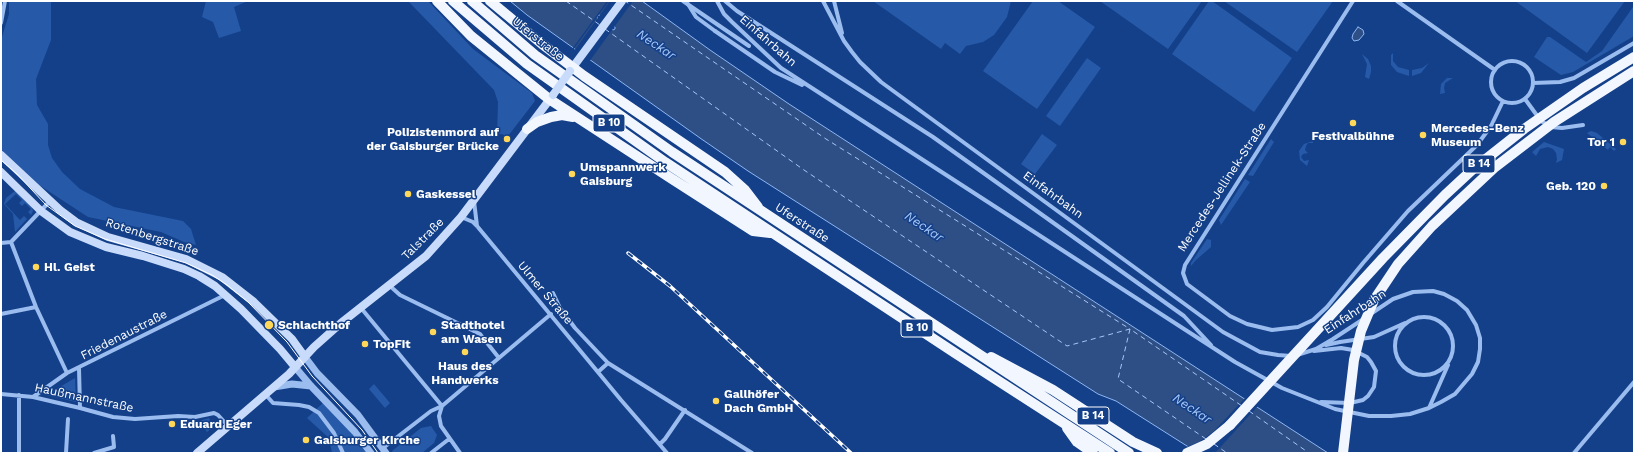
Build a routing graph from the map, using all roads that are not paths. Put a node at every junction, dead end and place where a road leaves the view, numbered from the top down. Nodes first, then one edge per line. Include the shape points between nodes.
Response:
1 (5, 1) edge
2 (437, 1) edge
3 (454, 1) edge
4 (472, 1) edge
5 (490, 1) edge
6 (622, 1) edge
7 (683, 1) edge
8 (686, 1) edge
9 (717, 1) edge
10 (725, 1) edge
11 (823, 1) edge
12 (834, 1) edge
13 (1353, 1) edge
14 (1397, 1) edge
15 (1, 23) edge
16 (844, 41) junction
17 (1634, 43) edge
18 (749, 46) dead end
19 (1634, 57) edge
20 (573, 68) junction
21 (1495, 70) junction
22 (1634, 70) edge
23 (1533, 83) junction
24 (812, 89) junction
25 (551, 97) junction
26 (1525, 99) junction
27 (1503, 101) junction
28 (577, 118) junction
29 (1583, 125) dead end
30 (527, 129) junction
31 (1, 156) edge
32 (1, 172) edge
33 (474, 200) junction
34 (50, 201) junction
35 (41, 211) junction
36 (762, 212) junction
37 (461, 217) junction
38 (477, 226) junction
39 (774, 234) junction
40 (11, 242) junction
41 (1, 243) edge
42 (390, 286) junction
43 (553, 293) dead end
44 (226, 294) junction
45 (36, 307) junction
46 (360, 308) junction
47 (1, 314) edge
48 (551, 314) junction
49 (1410, 320) junction
50 (962, 343) junction
51 (1316, 348) junction
52 (1216, 350) junction
53 (1306, 352) junction
54 (1452, 356) junction
55 (305, 357) junction
56 (499, 358) junction
57 (608, 363) junction
58 (296, 367) junction
59 (79, 368) junction
60 (598, 372) junction
61 (67, 373) junction
62 (1634, 382) edge
63 (311, 386) junction
64 (274, 387) junction
65 (1, 394) edge
66 (19, 395) junction
67 (266, 395) junction
68 (33, 397) junction
69 (1316, 402) junction
70 (442, 406) junction
71 (80, 408) junction
72 (1429, 408) junction
73 (685, 410) junction
74 (68, 419) dead end
75 (1061, 421) junction
76 (1230, 425) junction
77 (228, 426) junction
78 (113, 436) dead end
79 (448, 439) junction
80 (660, 444) junction
81 (385, 450) edge
82 (19, 453) edge
83 (66, 453) edge
84 (94, 453) edge
85 (197, 453) edge
86 (343, 453) edge
87 (371, 453) edge
88 (431, 453) edge
89 (460, 453) edge
90 (667, 453) edge
91 (752, 453) edge
92 (1093, 453) edge
93 (1110, 453) edge
94 (1129, 453) edge
95 (1157, 453) edge
96 (1187, 453) edge
97 (1208, 453) edge
98 (1343, 453) edge
99 (1574, 453) edge

1 - 15 street
2 - 25 highway, B 10 via 471,36
3 - 39 highway, Uferstraße / B 10 via 527,64 665,162
4 - 36 highway, Uferstraße / B 10 via 535,55 585,92
5 - 20 highway, B 10
6 - 20 main road, Talstraße
7 - 18 street
8 - 24 street, bridge via 696,17 715,31 775,72
9 - 24 street, Einfahrbahn via 724,14 781,68
10 - 52 street, Einfahrbahn via 933,137 1184,316
11 - 16 street, Einfahrbahn
12 - 16 street
13 - 27 street, Mercedes-Jellinek-Straße via 1185,265 1183,273 1187,284 1230,316 1256,327 1272,330 1298,328 1313,320 1327,307 1408,211 1478,145
14 - 21 street
16 - 53 street, Einfahrbahn via 860,62 881,82 1223,332 1251,348 1269,354 1290,356
17 - 23 street via 1574,78 1560,82
19 - 76 highway, B 14, bridge via 1524,129 1472,170 1383,258
20 - 25 main road, Talstraße, bridge
20 - 36 highway, B 10 via 725,172 745,190
21 - 23 street via 1506,62 1524,64 1532,76
21 - 27 street via 1492,87
22 - 98 highway, B 14, bridge via 1554,122 1494,168 1437,221 1398,264 1374,300 1361,331 1354,360
23 - 26 street via 1531,92
24 - 52 street, Einfahrbahn
25 - 28 highway, B 10
25 - 30 main road, Talstraße
26 - 27 street via 1516,103
26 - 29 street via 1541,121 1551,127
28 - 30 highway, B 10 via 566,115 551,117
28 - 39 highway, B 10 via 754,230
30 - 33 main road, Talstraße
31 - 34 main road, Rotenbergstraße
32 - 35 main road, Rotenbergstraße
33 - 37 main road, Talstraße
33 - 38 street
34 - 35 street
34 - 55 main road, Rotenbergstraße via 91,230 186,259 222,277 260,307 292,338
35 - 40 street
35 - 44 main road, Rotenbergstraße via 70,232 90,241 184,269
36 - 50 highway, Uferstraße / B 10
37 - 38 street, Ulmer Straße
37 - 42 main road, Talstraße via 426,256
38 - 48 street, Ulmer Straße
39 - 75 highway, Uferstraße / B 10
40 - 41 street
40 - 45 street
42 - 46 main road, Talstraße
42 - 56 street via 400,295 480,334
43 - 57 street, Ulmer Straße via 560,308 575,328
44 - 58 main road, Rotenbergstraße
44 - 59 street, Friedenaustraße
45 - 47 street
45 - 61 street
46 - 55 main road, Talstraße via 341,322
46 - 70 street
48 - 56 street
48 - 60 street, Ulmer Straße
49 - 51 street, Einfahrbahn via 1374,337
49 - 54 street via 1425,317 1440,321 1453,340
49 - 54 street via 1399,331 1395,344 1398,358 1407,370 1429,375 1443,368
50 - 94 highway, Uferstraße / B 10
50 - 95 highway, B 14 via 1042,384 1132,442
51 - 53 street, Einfahrbahn
51 - 72 street, Einfahrbahn via 1403,294 1433,291 1444,294 1467,310 1476,325 1480,349 1478,362 1472,374 1455,394
52 - 69 street, Einfahrbahn via 1282,388
53 - 69 street, Einfahrbahn via 1333,348 1353,350 1367,357 1376,371 1374,387 1363,400 1350,403
54 - 72 street
55 - 58 main road, Talstraße
55 - 81 street via 358,415
56 - 70 street
57 - 60 street
57 - 73 street, Ulmer Straße
58 - 63 street
58 - 64 main road, Talstraße
59 - 61 street, Friedenaustraße
59 - 71 street
60 - 80 street, Ulmer Straße
61 - 68 street, Friedenaustraße
62 - 99 street
63 - 64 street via 292,384
63 - 87 street via 356,432
64 - 67 main road, Talstraße
65 - 66 street, Haußmannstraße
66 - 68 street, Haußmannstraße
66 - 82 street
67 - 77 main road, Talstraße
67 - 86 street via 273,403 299,405 319,414 334,433
68 - 71 street, Haußmannstraße
69 - 72 street, Einfahrbahn via 1369,416 1410,414
70 - 79 street via 439,416
70 - 81 street via 431,411
71 - 77 street, Haußmannstraße via 114,417 135,419 195,417 214,413
73 - 80 street
73 - 91 street, Ulmer Straße
74 - 83 street
75 - 92 highway, B 14 via 1077,442
75 - 93 highway, Uferstraße / B 10
76 - 96 highway, B 14 via 1207,444
76 - 97 highway
77 - 85 main road, Talstraße
78 - 84 street via 114,447
79 - 88 street
79 - 89 street
80 - 90 street, Ulmer Straße

